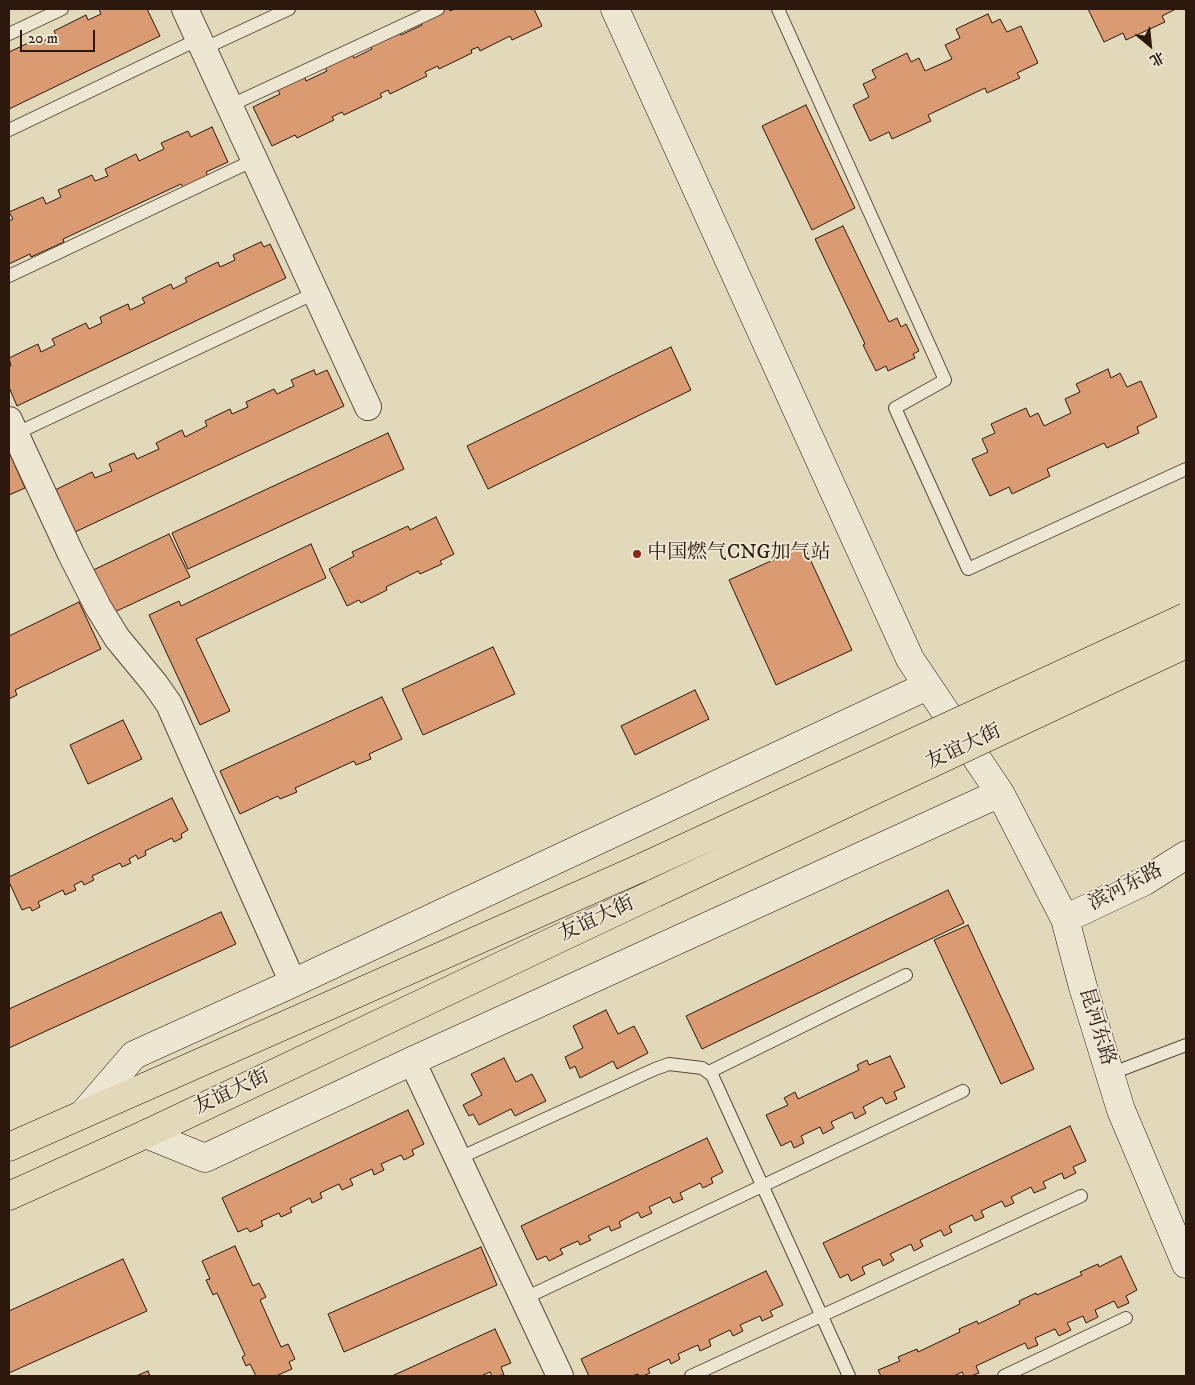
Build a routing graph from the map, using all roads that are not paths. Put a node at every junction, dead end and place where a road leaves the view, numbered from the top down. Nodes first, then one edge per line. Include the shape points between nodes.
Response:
1 (62, 9) edge
2 (185, 9) edge
3 (289, 9) edge
4 (438, 9) edge
5 (615, 9) edge
6 (778, 9) edge
7 (9, 34) edge
8 (201, 44) junction
9 (229, 106) junction
10 (9, 130) edge
11 (254, 160) junction
12 (9, 276) edge
13 (315, 293) junction
14 (368, 407) dead end
15 (12, 427) edge
16 (1186, 469) edge
17 (1186, 617) edge
18 (1186, 644) edge
19 (927, 686) junction
20 (1000, 793) junction
21 (1186, 855) edge
22 (1065, 918) junction
23 (906, 975) dead end
24 (293, 983) junction
25 (1186, 1045) edge
26 (412, 1061) junction
27 (709, 1072) junction
28 (1110, 1074) junction
29 (963, 1091) dead end
30 (84, 1113) junction
31 (146, 1134) junction
32 (12, 1144) edge
33 (457, 1159) junction
34 (762, 1186) junction
35 (9, 1196) edge
36 (1081, 1196) dead end
37 (1186, 1264) edge
38 (523, 1299) junction
39 (821, 1316) junction
40 (1126, 1318) dead end
41 (560, 1376) edge
42 (691, 1376) edge
43 (849, 1376) edge
44 (1004, 1376) edge

1 - 7 lane
2 - 8 street
3 - 8 lane
4 - 9 lane
5 - 19 street, 昆河东路 via 910,659
6 - 16 lane via 945,380 895,408 968,569
8 - 9 street
8 - 10 lane
9 - 11 street
11 - 12 lane
11 - 13 street
13 - 14 street
13 - 15 lane
15 - 24 street via 98,607 117,638 169,704
17 - 30 main road, 友谊大街, bridge via 643,868
18 - 31 main road, 友谊大街, bridge
19 - 20 street, 昆河东路
19 - 24 street
20 - 22 street, 昆河东路
20 - 26 street
21 - 22 street, 滨河东路 via 1145,881
22 - 28 street, 昆河东路
23 - 27 lane
24 - 30 street via 134,1055
25 - 28 lane
26 - 31 street via 205,1158
26 - 33 street
27 - 33 lane via 702,1068 669,1064
27 - 34 lane
28 - 37 street, 昆河东路 via 1124,1118
29 - 34 lane
30 - 32 main road, 友谊大街
31 - 35 main road, 友谊大街
33 - 38 street
34 - 38 lane
34 - 39 lane
36 - 39 lane
38 - 41 street
39 - 42 lane
39 - 43 lane
40 - 44 lane

